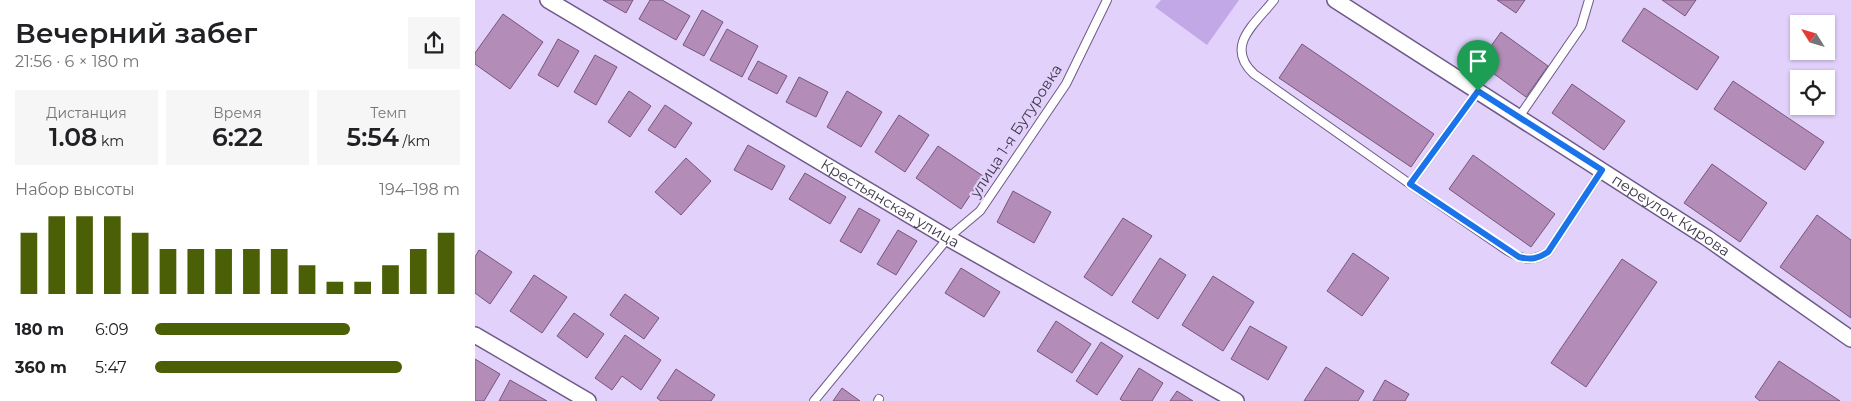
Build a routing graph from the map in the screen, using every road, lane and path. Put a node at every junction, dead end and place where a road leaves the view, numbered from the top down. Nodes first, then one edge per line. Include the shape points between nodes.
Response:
1 (548, 0) edge
2 (1107, 0) edge
3 (1274, 0) edge
4 (1335, 0) edge
5 (1589, 0) edge
6 (1478, 91) junction
7 (1519, 117) junction
8 (1602, 170) junction
9 (1410, 184) junction
10 (948, 238) junction
11 (475, 334) edge
12 (1851, 339) edge
13 (588, 401) edge
14 (814, 401) edge
15 (1235, 401) edge

1 - 10 street, Крестьянская улица
2 - 10 lane, улица 1-я Бутуровка via 1066,84 980,211
3 - 9 lane via 1243,39 1240,48 1246,67
4 - 6 street, переулок Кирова
5 - 7 lane via 1581,27
6 - 7 street, переулок Кирова
6 - 9 lane
7 - 8 street, переулок Кирова
8 - 9 lane via 1548,252 1530,260 1508,251
8 - 12 street, переулок Кирова via 1707,238
10 - 14 lane, улица 1-я Бутуровка
10 - 15 street, Крестьянская улица
11 - 13 street

